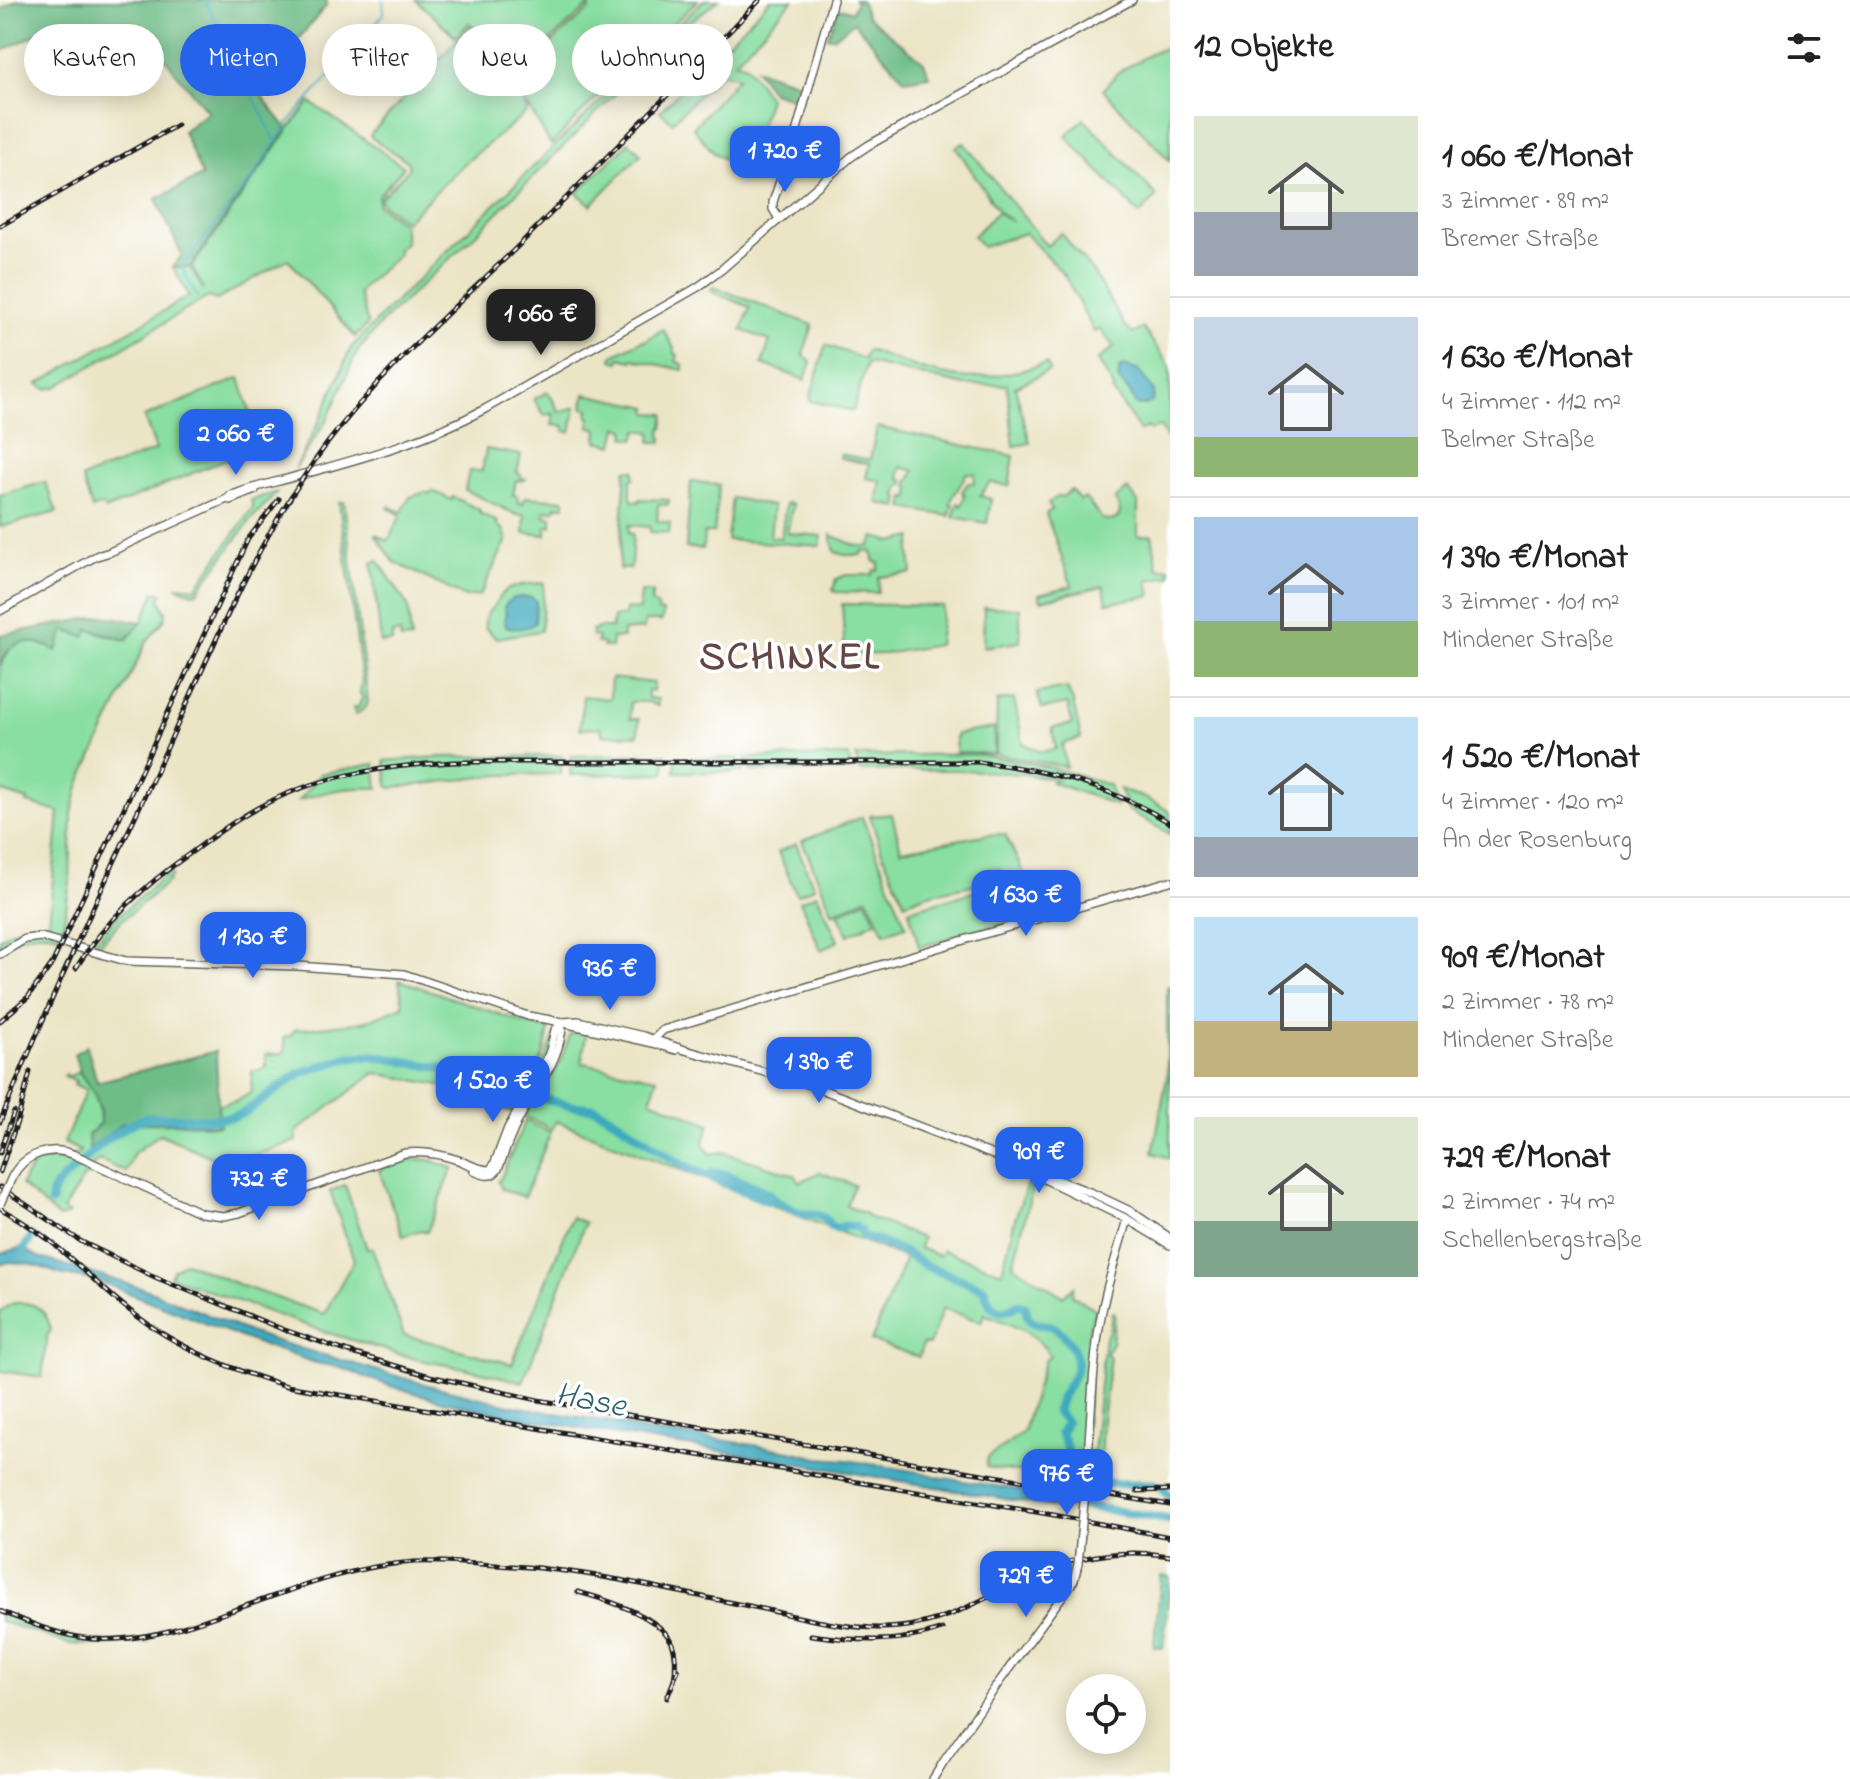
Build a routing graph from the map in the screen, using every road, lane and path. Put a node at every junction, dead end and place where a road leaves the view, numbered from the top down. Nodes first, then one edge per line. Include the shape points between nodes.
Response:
1 (833, 0) edge
2 (1132, 0) edge
3 (779, 219) junction
4 (0, 611) edge
5 (1170, 881) edge
6 (0, 954) edge
7 (562, 1022) junction
8 (653, 1041) junction
9 (434, 1154) junction
10 (1022, 1167) junction
11 (491, 1172) junction
12 (0, 1204) edge
13 (1127, 1219) junction
14 (1170, 1238) edge
15 (1170, 1245) edge
16 (933, 1779) edge

1 - 3 main road via 773,202
2 - 3 main road via 869,145
3 - 4 main road via 698,287 485,409 430,435 231,495 75,567
5 - 8 main road via 663,1030
6 - 7 main road via 25,939 41,937 126,961 390,972
7 - 8 main road
7 - 11 main road
8 - 10 main road via 808,1084
9 - 11 main road
9 - 11 main road via 484,1175
9 - 12 main road, bridge via 396,1156 224,1216 201,1213 68,1152 53,1151 18,1167
10 - 13 main road
10 - 14 main road via 1117,1204
13 - 15 main road
13 - 16 main road, bridge via 1096,1350 1074,1580

